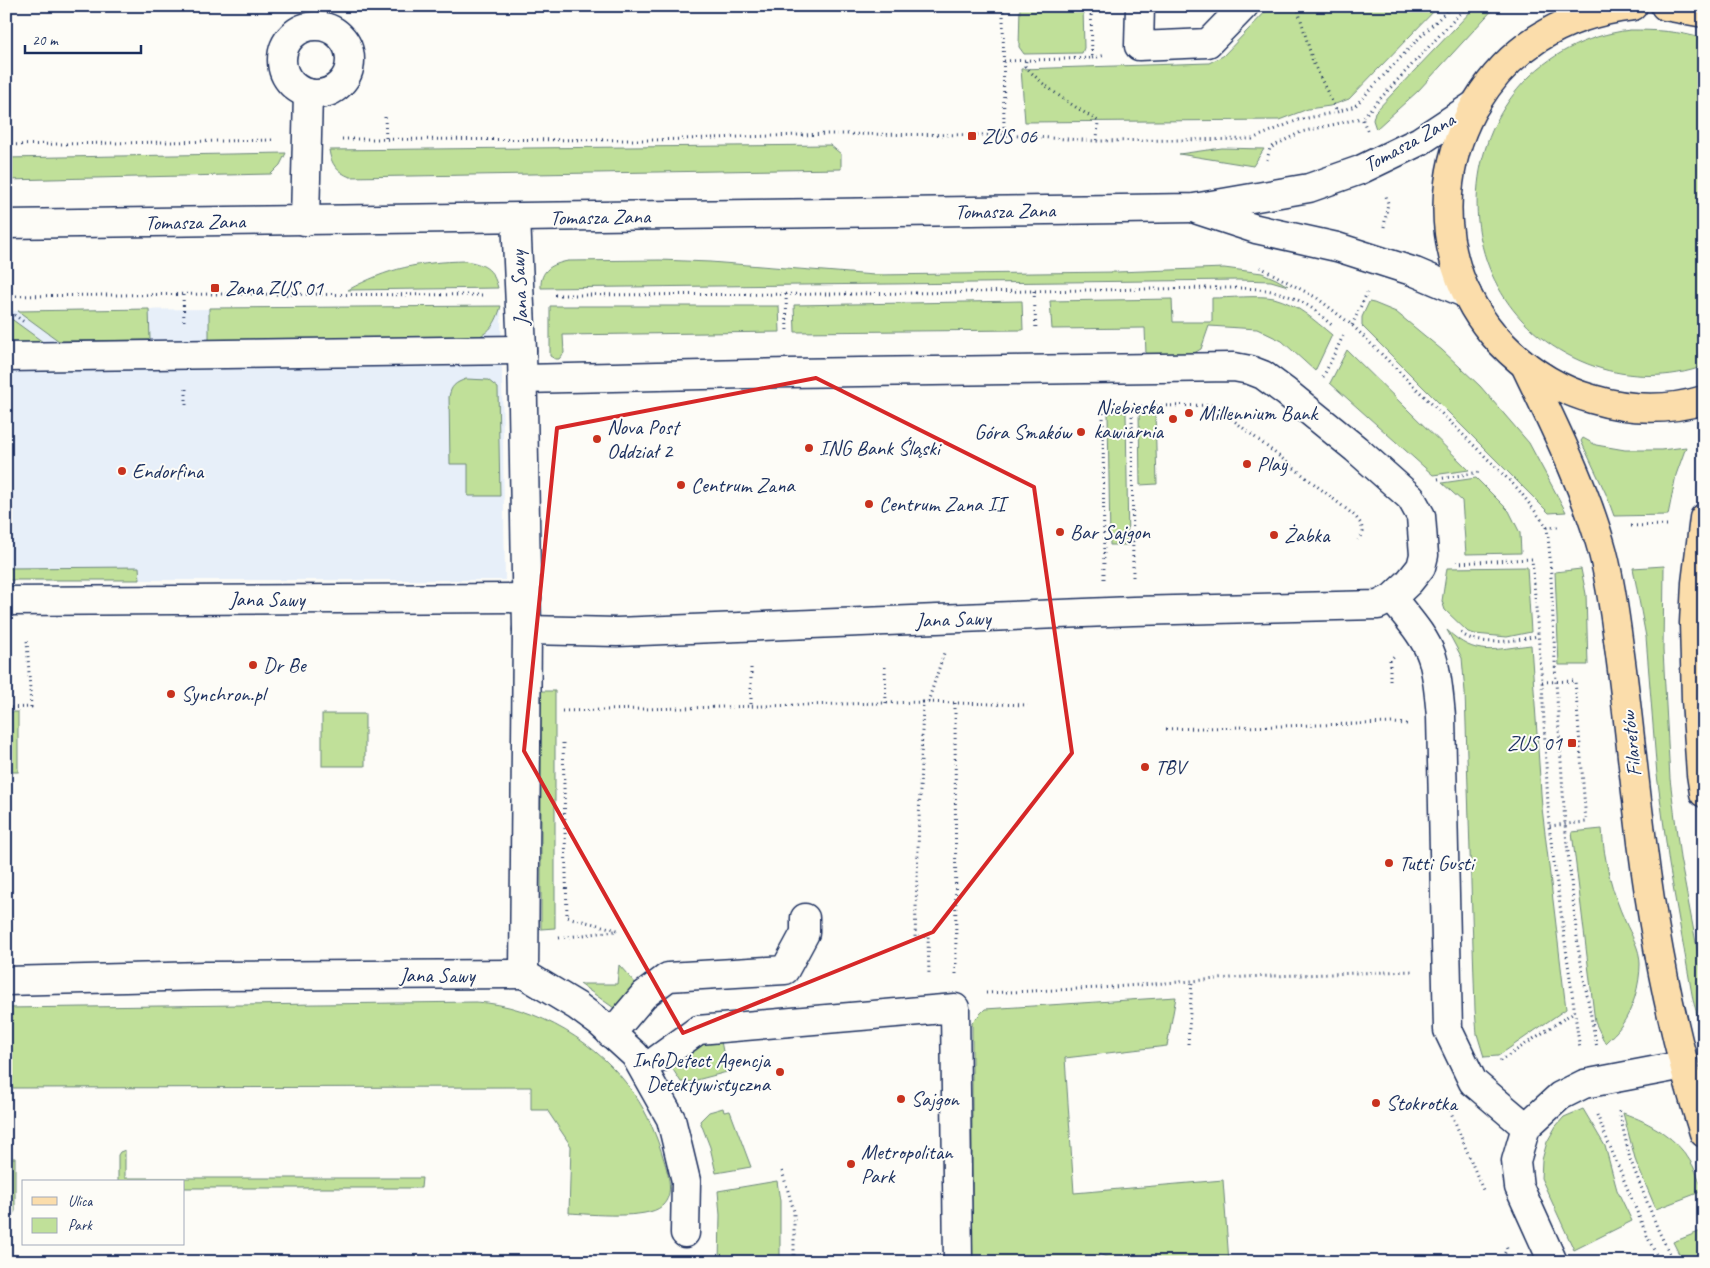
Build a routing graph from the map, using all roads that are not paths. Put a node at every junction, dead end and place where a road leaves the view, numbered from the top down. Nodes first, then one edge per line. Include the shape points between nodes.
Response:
1 (1140, 6) edge
2 (1244, 6) edge
3 (1556, 6) edge
4 (1633, 6) edge
5 (1665, 6) edge
6 (1704, 13) edge
7 (1537, 39) junction
8 (308, 93) dead end
9 (1476, 104) junction
10 (1194, 208) junction
11 (516, 218) junction
12 (305, 221) junction
13 (6, 224) edge
14 (1467, 294) junction
15 (522, 350) junction
16 (6, 357) edge
17 (1525, 365) junction
18 (523, 378) junction
19 (1704, 400) edge
20 (1704, 518) edge
21 (1703, 522) edge
22 (527, 598) junction
23 (6, 601) edge
24 (1385, 602) junction
25 (527, 630) junction
26 (1704, 793) edge
27 (805, 918) dead end
28 (524, 974) junction
29 (6, 981) edge
30 (611, 1034) junction
31 (658, 1059) dead end
32 (1684, 1065) junction
33 (1526, 1127) junction
34 (1704, 1133) edge
35 (685, 1233) dead end
36 (958, 1262) edge
37 (1553, 1262) edge

1 - 2 street via 1140,46 1208,44
3 - 7 main road
4 - 7 main road via 1581,17
5 - 6 main road
7 - 9 main road via 1498,73
8 - 12 street
9 - 10 street, Tomasza Zana via 1420,141 1360,170 1309,188
9 - 14 main road via 1455,152 1448,204 1452,251
10 - 11 street, Tomasza Zana
10 - 14 street, Tomasza Zana via 1256,229 1337,248 1415,272
11 - 12 street, Tomasza Zana
11 - 15 street, Jana Sawy
12 - 13 street, Tomasza Zana
14 - 17 main road via 1488,328
15 - 16 street
15 - 18 street, Jana Sawy
17 - 19 main road via 1570,392 1608,404 1654,408
17 - 32 main road, Filaretów via 1563,443 1603,555 1626,696 1639,821 1659,957
18 - 22 street, Jana Sawy
18 - 24 street via 1234,367 1250,370 1263,375 1286,392 1356,449 1410,498 1421,516 1424,555 1421,567
20 - 21 main road
21 - 26 main road via 1694,623 1696,700
22 - 23 street, Jana Sawy
22 - 25 street, Jana Sawy
24 - 25 street, Jana Sawy via 617,632
24 - 33 street via 1426,645 1432,657 1438,691 1448,1030 1473,1082
25 - 28 street, Jana Sawy
27 - 30 street via 805,932 785,970 668,977 644,995
28 - 29 street, Jana Sawy
28 - 30 street via 577,1006
30 - 35 street via 635,1056 671,1119 686,1181
31 - 36 street via 698,1030 955,1008
32 - 33 street via 1596,1082 1560,1096
32 - 34 main road, Filaretów
33 - 37 street via 1516,1161 1519,1187

